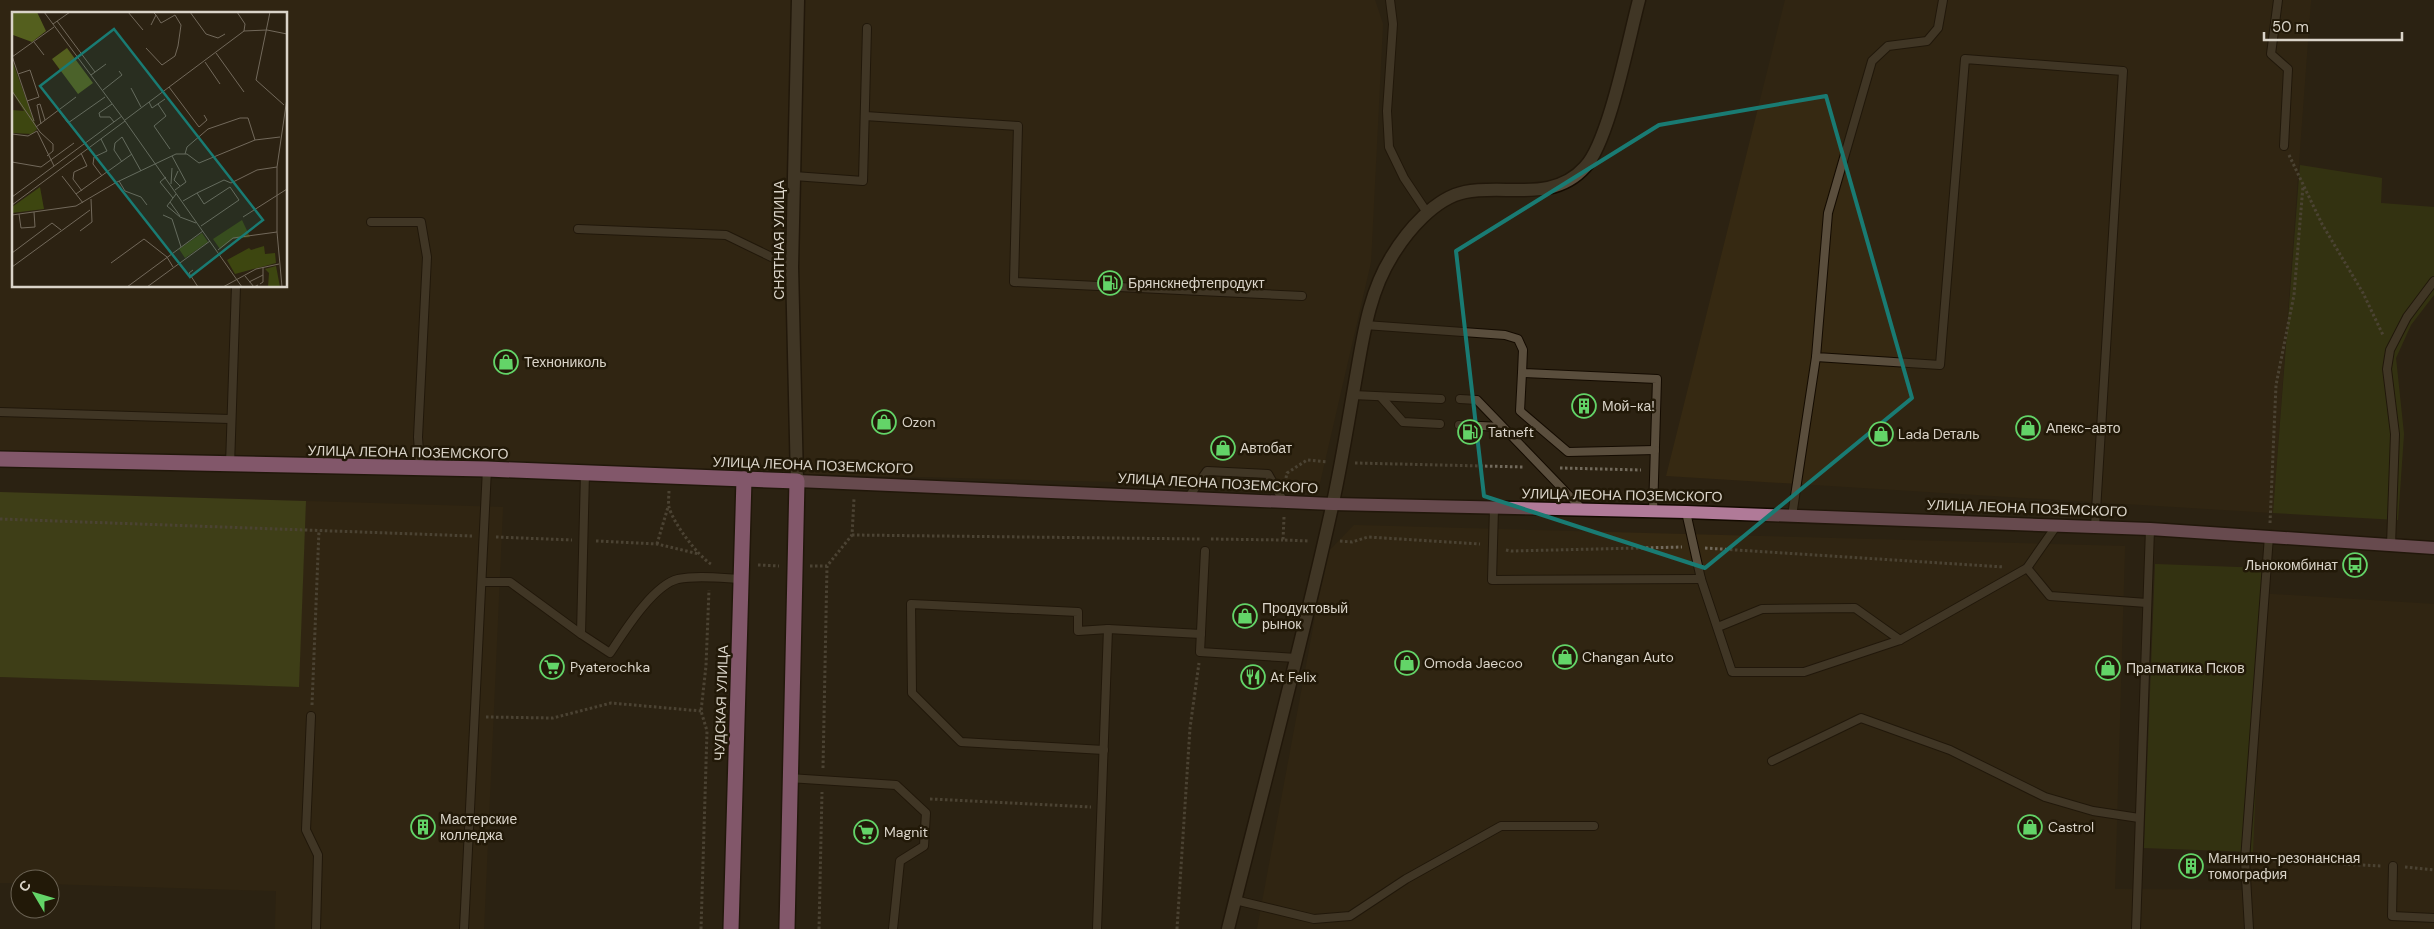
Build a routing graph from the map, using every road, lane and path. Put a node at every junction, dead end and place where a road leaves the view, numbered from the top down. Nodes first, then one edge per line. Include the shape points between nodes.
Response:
1 (798, 0) edge
2 (1390, 0) edge
3 (1639, 0) edge
4 (1943, 0) edge
5 (2278, 0) edge
6 (867, 28) dead end
7 (865, 116) junction
8 (2284, 146) joint
9 (794, 176) junction
10 (2303, 186) junction
11 (1428, 214) junction
12 (371, 222) dead end
13 (578, 228) dead end
14 (792, 267) junction
15 (2434, 281) edge
16 (236, 288) edge
17 (1302, 296) dead end
18 (1365, 325) junction
19 (2390, 350) junction
20 (1816, 357) junction
21 (1522, 372) junction
22 (1353, 395) junction
23 (1381, 397) junction
24 (1441, 399) dead end
25 (1460, 399) dead end
26 (0, 412) edge
27 (230, 419) junction
28 (1440, 424) dead end
29 (1459, 425) dead end
30 (1502, 427) junction
31 (1655, 450) junction
32 (0, 459) edge
33 (1340, 463) junction
34 (230, 465) junction
35 (1541, 467) junction
36 (420, 468) junction
37 (486, 469) junction
38 (1654, 471) junction
39 (585, 472) junction
40 (744, 478) junction
41 (796, 481) junction
42 (854, 483) junction
43 (1188, 498) junction
44 (1284, 502) junction
45 (1333, 504) junction
46 (668, 506) dead end
47 (1494, 508) junction
48 (1583, 510) junction
49 (1653, 512) junction
50 (1686, 512) junction
51 (1792, 516) junction
52 (0, 519) edge
53 (2057, 525) junction
54 (2095, 527) junction
55 (2150, 528) junction
56 (319, 530) junction
57 (852, 535) junction
58 (483, 536) junction
59 (2269, 536) junction
60 (583, 540) junction
61 (1283, 540) junction
62 (1324, 541) junction
63 (1352, 542) dead end
64 (657, 544) junction
65 (2391, 545) junction
66 (2434, 548) edge
67 (1205, 551) dead end
68 (699, 554) dead end
69 (710, 564) dead end
70 (2027, 568) junction
71 (710, 578) junction
72 (741, 579) junction
73 (1701, 579) junction
74 (482, 582) junction
75 (2148, 603) junction
76 (1718, 626) junction
77 (1108, 629) junction
78 (581, 634) junction
79 (1201, 634) junction
80 (1900, 640) junction
81 (1200, 652) junction
82 (1296, 658) junction
83 (701, 711) junction
84 (311, 716) joint
85 (475, 717) junction
86 (1104, 750) junction
87 (1772, 761) dead end
88 (789, 778) junction
89 (822, 781) junction
90 (913, 799) junction
91 (1102, 808) junction
92 (2139, 818) junction
93 (1594, 826) dead end
94 (2245, 860) junction
95 (2393, 866) junction
96 (2434, 870) edge
97 (1235, 900) junction
98 (2434, 918) edge
99 (316, 929) edge
100 (464, 929) edge
101 (701, 929) edge
102 (730, 929) edge
103 (787, 929) edge
104 (819, 929) edge
105 (894, 929) edge
106 (1097, 929) edge
107 (1177, 929) edge
108 (1228, 929) edge
109 (2136, 929) edge
110 (2249, 929) edge

1 - 9 street, СНЯТНАЯ УЛИЦА
2 - 11 lane via 1389,147 1404,178
3 - 11 street via 1607,119 1594,155 1586,167 1574,176 1540,190 1465,192 1443,200
4 - 20 lane via 1938,28 1927,41 1888,46 1872,61 1828,213
5 - 8 lane via 2271,54 2288,69
6 - 7 lane
7 - 9 lane via 863,181
7 - 17 lane via 1018,126 1014,282
8 - 10 path
9 - 14 street, СНЯТНАЯ УЛИЦА
10 - 19 path via 2363,293
10 - 59 path via 2294,295 2276,385
11 - 18 street via 1392,254 1377,284
12 - 36 lane via 421,222 427,257 418,437
13 - 14 lane via 726,235
14 - 41 street, СНЯТНАЯ УЛИЦА
15 - 19 lane via 2407,316
16 - 27 lane
18 - 21 lane via 1505,335 1518,339 1523,350
18 - 22 street
19 - 65 lane via 2388,369 2395,434
20 - 51 lane
20 - 54 lane via 1940,365 1965,59 2123,71
21 - 31 lane via 1520,411 1568,452
21 - 31 lane via 1657,379
22 - 23 lane
22 - 33 street
23 - 24 lane
23 - 28 lane via 1403,422
25 - 30 lane via 1476,400
26 - 27 lane
27 - 34 lane
29 - 30 lane
30 - 35 lane
31 - 38 lane
32 - 34 highway, УЛИЦА ЛЕОНА ПОЗЕМСКОГО
33 - 35 path
33 - 44 path via 1307,460 1287,474
33 - 45 street
34 - 36 highway, УЛИЦА ЛЕОНА ПОЗЕМСКОГО
35 - 38 path
35 - 48 lane
36 - 37 highway, УЛИЦА ЛЕОНА ПОЗЕМСКОГО
37 - 39 highway, УЛИЦА ЛЕОНА ПОЗЕМСКОГО
37 - 58 lane
38 - 49 lane
39 - 40 highway, УЛИЦА ЛЕОНА ПОЗЕМСКОГО
39 - 60 lane
40 - 41 highway, УЛИЦА ЛЕОНА ПОЗЕМСКОГО
40 - 72 highway, ЧУДСКАЯ УЛИЦА
41 - 42 main road, УЛИЦА ЛЕОНА ПОЗЕМСКОГО
41 - 88 highway
42 - 43 main road, УЛИЦА ЛЕОНА ПОЗЕМСКОГО
42 - 57 path
43 - 44 main road, УЛИЦА ЛЕОНА ПОЗЕМСКОГО
43 - 44 lane via 1207,470 1268,474
44 - 45 main road, УЛИЦА ЛЕОНА ПОЗЕМСКОГО
44 - 61 path
45 - 47 main road, УЛИЦА ЛЕОНА ПОЗЕМСКОГО
45 - 62 street
46 - 64 path
47 - 48 main road, УЛИЦА ЛЕОНА ПОЗЕМСКОГО
47 - 73 lane via 1492,580
48 - 49 main road, УЛИЦА ЛЕОНА ПОЗЕМСКОГО
49 - 50 main road, УЛИЦА ЛЕОНА ПОЗЕМСКОГО
50 - 51 main road, УЛИЦА ЛЕОНА ПОЗЕМСКОГО
50 - 73 lane
51 - 53 main road, УЛИЦА ЛЕОНА ПОЗЕМСКОГО
52 - 56 path
53 - 54 main road, УЛИЦА ЛЕОНА ПОЗЕМСКОГО
53 - 70 lane
54 - 55 main road, УЛИЦА ЛЕОНА ПОЗЕМСКОГО
55 - 59 main road, УЛИЦА ЛЕОНА ПОЗЕМСКОГО
55 - 75 lane
56 - 58 path
56 - 84 path
57 - 61 path
57 - 89 path via 827,566
58 - 60 path
58 - 74 lane
59 - 65 main road, УЛИЦА ЛЕОНА ПОЗЕМСКОГО
59 - 94 lane
60 - 64 path
60 - 78 lane
61 - 62 path
62 - 63 path
62 - 82 street
64 - 68 path
65 - 66 main road, УЛИЦА ЛЕОНА ПОЗЕМСКОГО
67 - 79 lane
69 - 71 path
70 - 75 lane via 2050,596
70 - 80 lane
71 - 72 lane
71 - 78 lane via 677,579 656,593 610,653
71 - 83 path
72 - 102 highway, ЧУДСКАЯ УЛИЦА
73 - 76 lane
74 - 78 lane via 510,582
74 - 85 lane
75 - 92 lane
76 - 80 lane via 1762,608 1855,608
76 - 80 lane via 1732,672 1804,672
77 - 79 lane
77 - 86 lane
77 - 86 lane via 1078,631 1078,612 911,604 912,693 961,742
79 - 81 lane
81 - 82 lane
81 - 107 path via 1190,728
82 - 97 street
83 - 85 path via 611,704 553,718
83 - 101 path via 707,731
84 - 99 lane via 306,830 318,854
85 - 100 lane
86 - 91 lane
87 - 92 lane via 1860,718 1950,750 2045,797 2093,811
88 - 89 lane
88 - 103 highway
89 - 90 lane via 896,785
89 - 104 path
90 - 91 path
90 - 105 lane via 926,813 924,846 900,861
91 - 106 lane
92 - 109 lane
93 - 97 lane via 1501,826 1406,879 1350,916 1314,919
94 - 95 path
94 - 110 lane
95 - 96 path
95 - 98 lane via 2392,916
97 - 108 street

